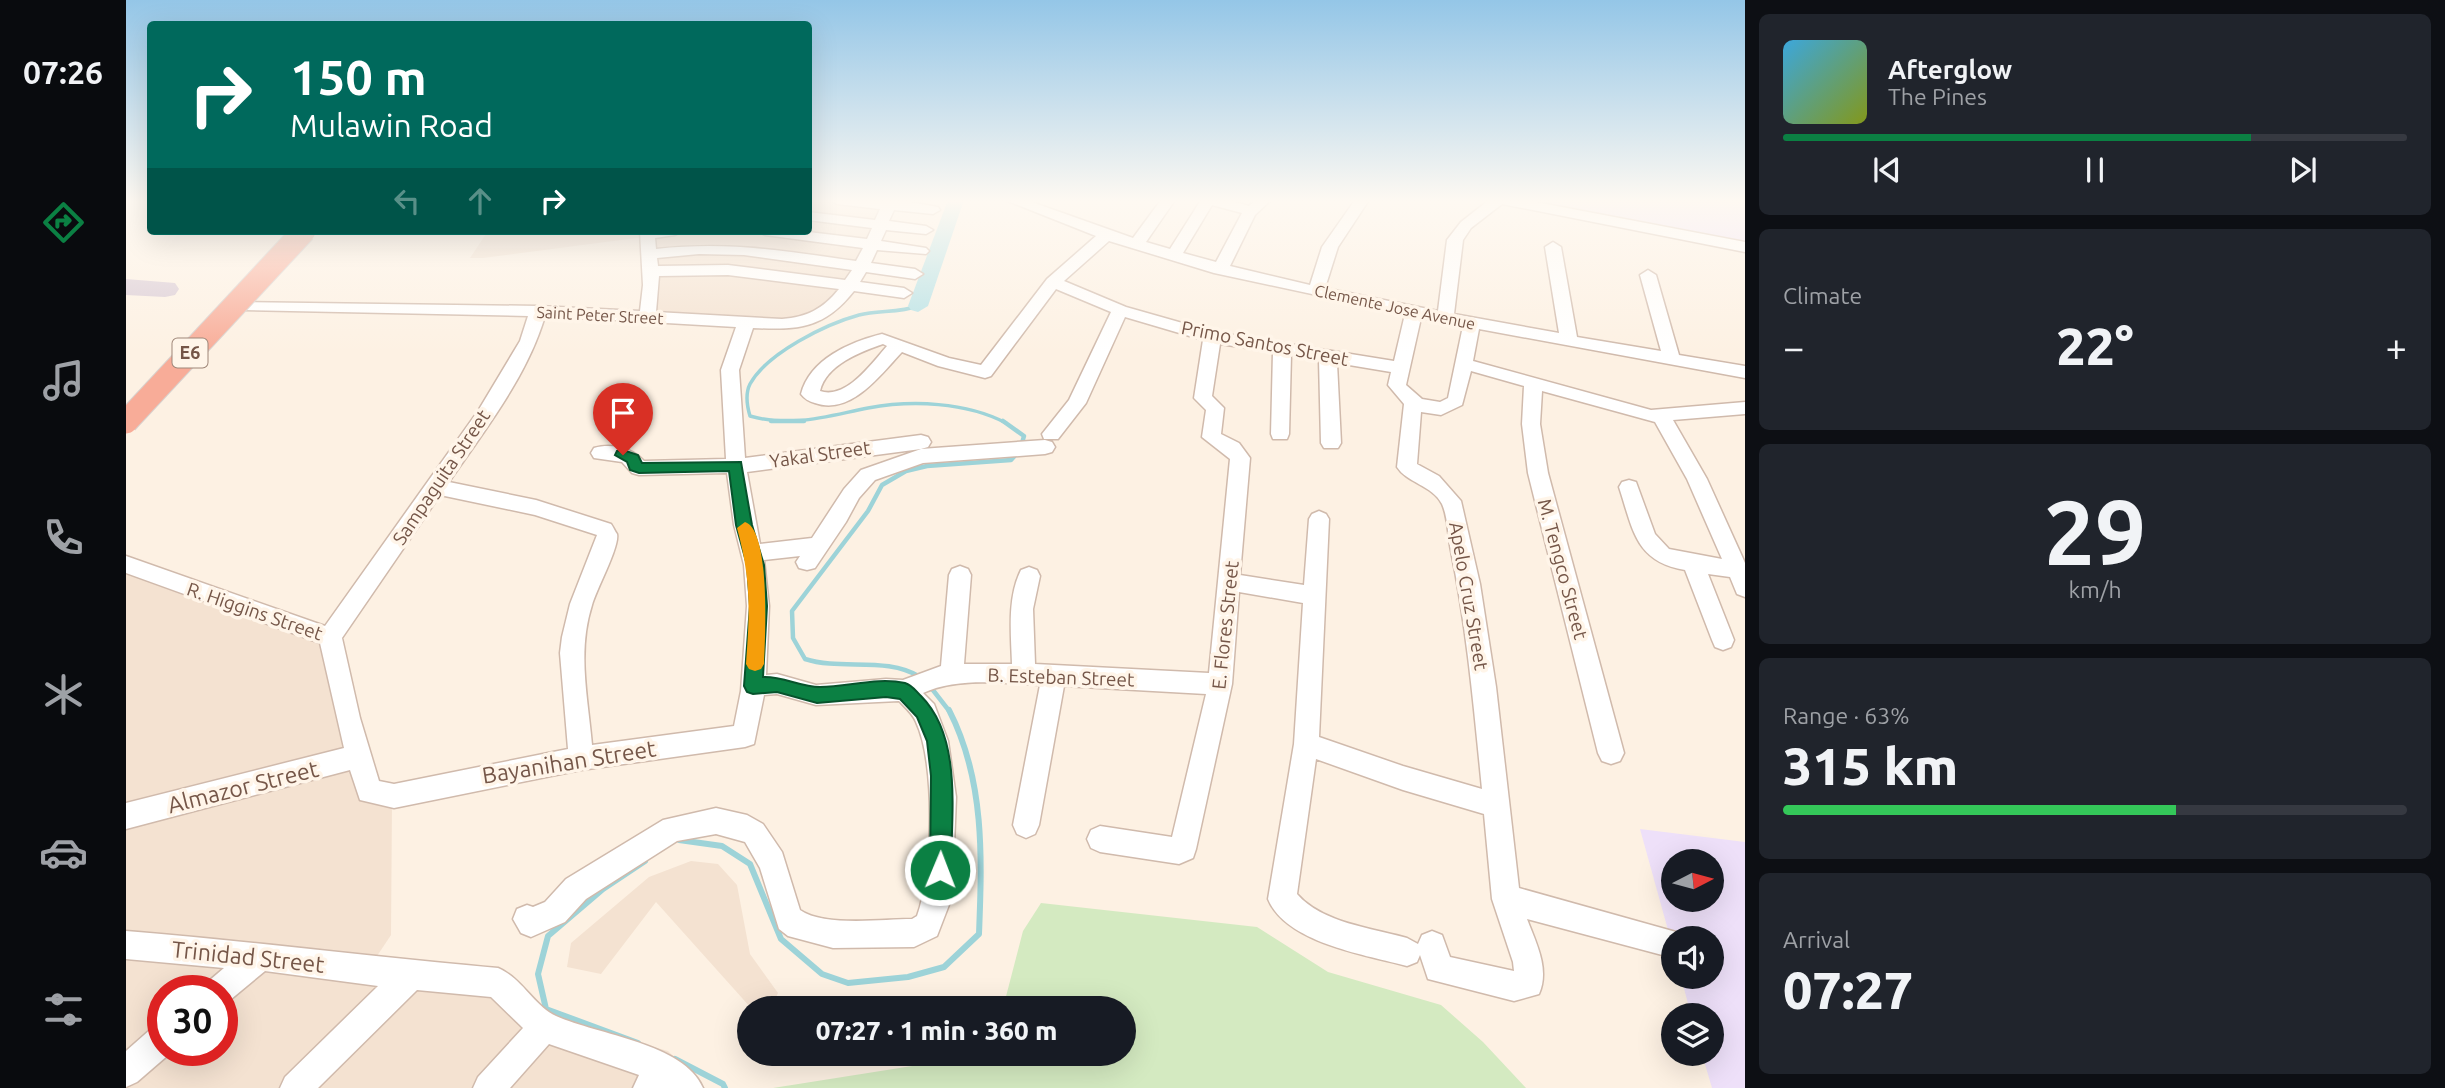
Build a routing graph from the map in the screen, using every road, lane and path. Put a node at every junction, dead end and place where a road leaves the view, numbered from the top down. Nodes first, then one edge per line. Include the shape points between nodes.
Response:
1 (276, 251) edge
2 (286, 251) edge
3 (650, 251) edge
4 (690, 251) edge
5 (744, 251) edge
6 (869, 251) edge
7 (1088, 251) edge
8 (1155, 251) edge
9 (1176, 251) edge
10 (1231, 251) edge
11 (1330, 251) edge
12 (1454, 251) edge
13 (1553, 251) edge
14 (651, 254) junction
15 (1173, 256) junction
16 (861, 267) junction
17 (1220, 270) junction
18 (652, 271) junction
19 (915, 274) dead end
20 (1648, 275) dead end
21 (1053, 282) junction
22 (849, 288) junction
23 (1316, 291) junction
24 (904, 293) dead end
25 (242, 304) dead end
26 (1120, 310) junction
27 (538, 311) junction
28 (1414, 311) junction
29 (647, 317) junction
30 (1445, 317) junction
31 (746, 322) junction
32 (1472, 323) junction
33 (1212, 337) junction
34 (1569, 340) junction
35 (898, 345) junction
36 (1282, 350) junction
37 (1328, 357) junction
38 (1672, 359) junction
39 (1465, 364) junction
40 (1400, 368) junction
41 (1745, 372) edge
42 (1533, 383) junction
43 (1413, 403) junction
44 (126, 408) edge
45 (1745, 408) edge
46 (1661, 417) junction
47 (126, 422) edge
48 (1280, 434) dead end
49 (921, 442) dead end
50 (1331, 443) dead end
51 (849, 450) junction
52 (601, 453) dead end
53 (736, 466) junction
54 (868, 475) junction
55 (437, 487) junction
56 (1629, 487) dead end
57 (1319, 519) dead end
58 (751, 553) junction
59 (1693, 563) junction
60 (126, 564) edge
61 (960, 575) dead end
62 (1029, 576) dead end
63 (1741, 579) edge
64 (1230, 582) junction
65 (1315, 596) junction
66 (330, 636) junction
67 (1723, 640) dead end
68 (1024, 674) junction
69 (943, 676) junction
70 (1054, 676) junction
71 (1220, 684) junction
72 (753, 686) junction
73 (908, 689) junction
74 (1306, 744) junction
75 (1611, 753) dead end
76 (359, 756) junction
77 (580, 758) junction
78 (394, 796) joint
79 (1495, 805) junction
80 (126, 816) edge
81 (1026, 825) dead end
82 (1100, 839) dead end
83 (1506, 899) junction
84 (527, 919) dead end
85 (1661, 941) edge
86 (126, 945) edge
87 (260, 956) junction
88 (238, 975) edge
89 (410, 976) junction
90 (544, 1027) junction
91 (147, 1053) edge
92 (126, 1071) edge
93 (667, 1082) edge
94 (296, 1088) edge
95 (489, 1088) edge

1 - 44 highway, E6
2 - 47 highway, E6, bridge
3 - 14 street
4 - 14 street
5 - 16 street
6 - 16 street, Saint Peter Street
7 - 21 street
8 - 15 street, Clemente Jose Avenue
9 - 15 street
10 - 17 street
11 - 23 street
12 - 30 street
13 - 34 street
14 - 18 street
15 - 17 street, Clemente Jose Avenue
16 - 19 street
16 - 22 street, Saint Peter Street
17 - 23 street, Clemente Jose Avenue
18 - 22 street via 728,270
18 - 29 street
20 - 38 street
21 - 26 street, Primo Santos Street
21 - 35 street via 985,372
22 - 24 street
22 - 31 street, Saint Peter Street via 826,312 808,321
23 - 28 street, Clemente Jose Avenue
25 - 27 street, Saint Peter Street
26 - 33 street, Primo Santos Street
26 - 54 street via 1077,403 1034,445 921,456
27 - 29 street, Saint Peter Street
27 - 55 street, Sampaguita Street via 529,341
28 - 30 street, Clemente Jose Avenue
28 - 40 street
29 - 31 street, Saint Peter Street
30 - 32 street, Clemente Jose Avenue
31 - 53 street via 730,370
32 - 34 street, Clemente Jose Avenue
32 - 39 street
33 - 36 street, Primo Santos Street
33 - 64 street, E. Flores Street via 1203,398 1215,408 1211,437 1234,449 1240,458
34 - 38 street, Clemente Jose Avenue
35 - 35 street via 879,340 844,357 819,373 810,394 822,398 852,393
36 - 37 street, Primo Santos Street
36 - 48 street
37 - 40 street, Primo Santos Street
37 - 50 street
38 - 41 street, Clemente Jose Avenue
39 - 42 street
39 - 43 street via 1452,405 1431,408
40 - 43 street via 1397,385
42 - 46 street
42 - 75 street, M. Tengco Street via 1531,424 1538,473
43 - 79 street, Apelo Cruz Street via 1407,467 1432,481 1451,501 1469,584 1485,687
45 - 46 street
46 - 63 street via 1704,490
49 - 51 street, Yakal Street
51 - 53 street, Yakal Street
51 - 54 street
52 - 53 street, Yakal Street via 628,456 639,468
53 - 58 street
54 - 58 street via 812,554
55 - 66 street, Sampaguita Street
55 - 77 street via 517,503 607,534 572,629
56 - 59 street via 1649,544 1672,560
57 - 65 street
58 - 72 street via 758,606
59 - 63 street
59 - 67 street
60 - 66 street, R. Higgins Street
61 - 69 street
62 - 68 street via 1022,609
64 - 65 street
64 - 71 street, E. Flores Street
65 - 74 street
66 - 76 street, R. Higgins Street
68 - 69 street, B. Esteban Street
68 - 70 street, B. Esteban Street
69 - 73 street, B. Esteban Street
70 - 71 street, B. Esteban Street
70 - 81 street
71 - 82 street, E. Flores Street via 1183,849
72 - 73 street via 777,684 817,695
72 - 77 street, Bayanihan Street via 745,736
73 - 84 street via 925,712 936,741 943,797 938,897 927,926 914,933 833,934 798,926 789,919 772,862 754,834 716,821 672,829 576,889 555,912 531,923
74 - 79 street
74 - 83 street via 1282,898 1286,905 1329,929 1420,949 1438,969 1514,986 1529,984 1528,962
76 - 78 street, R. Higgins Street via 369,791
76 - 80 street, Almazor Street
77 - 78 street, Bayanihan Street
79 - 83 street
83 - 85 street
86 - 87 street, Trinidad Street
87 - 88 street
87 - 89 street, Trinidad Street
89 - 90 street, Trinidad Street via 498,983
89 - 94 street
90 - 93 street
90 - 95 street
91 - 92 street

